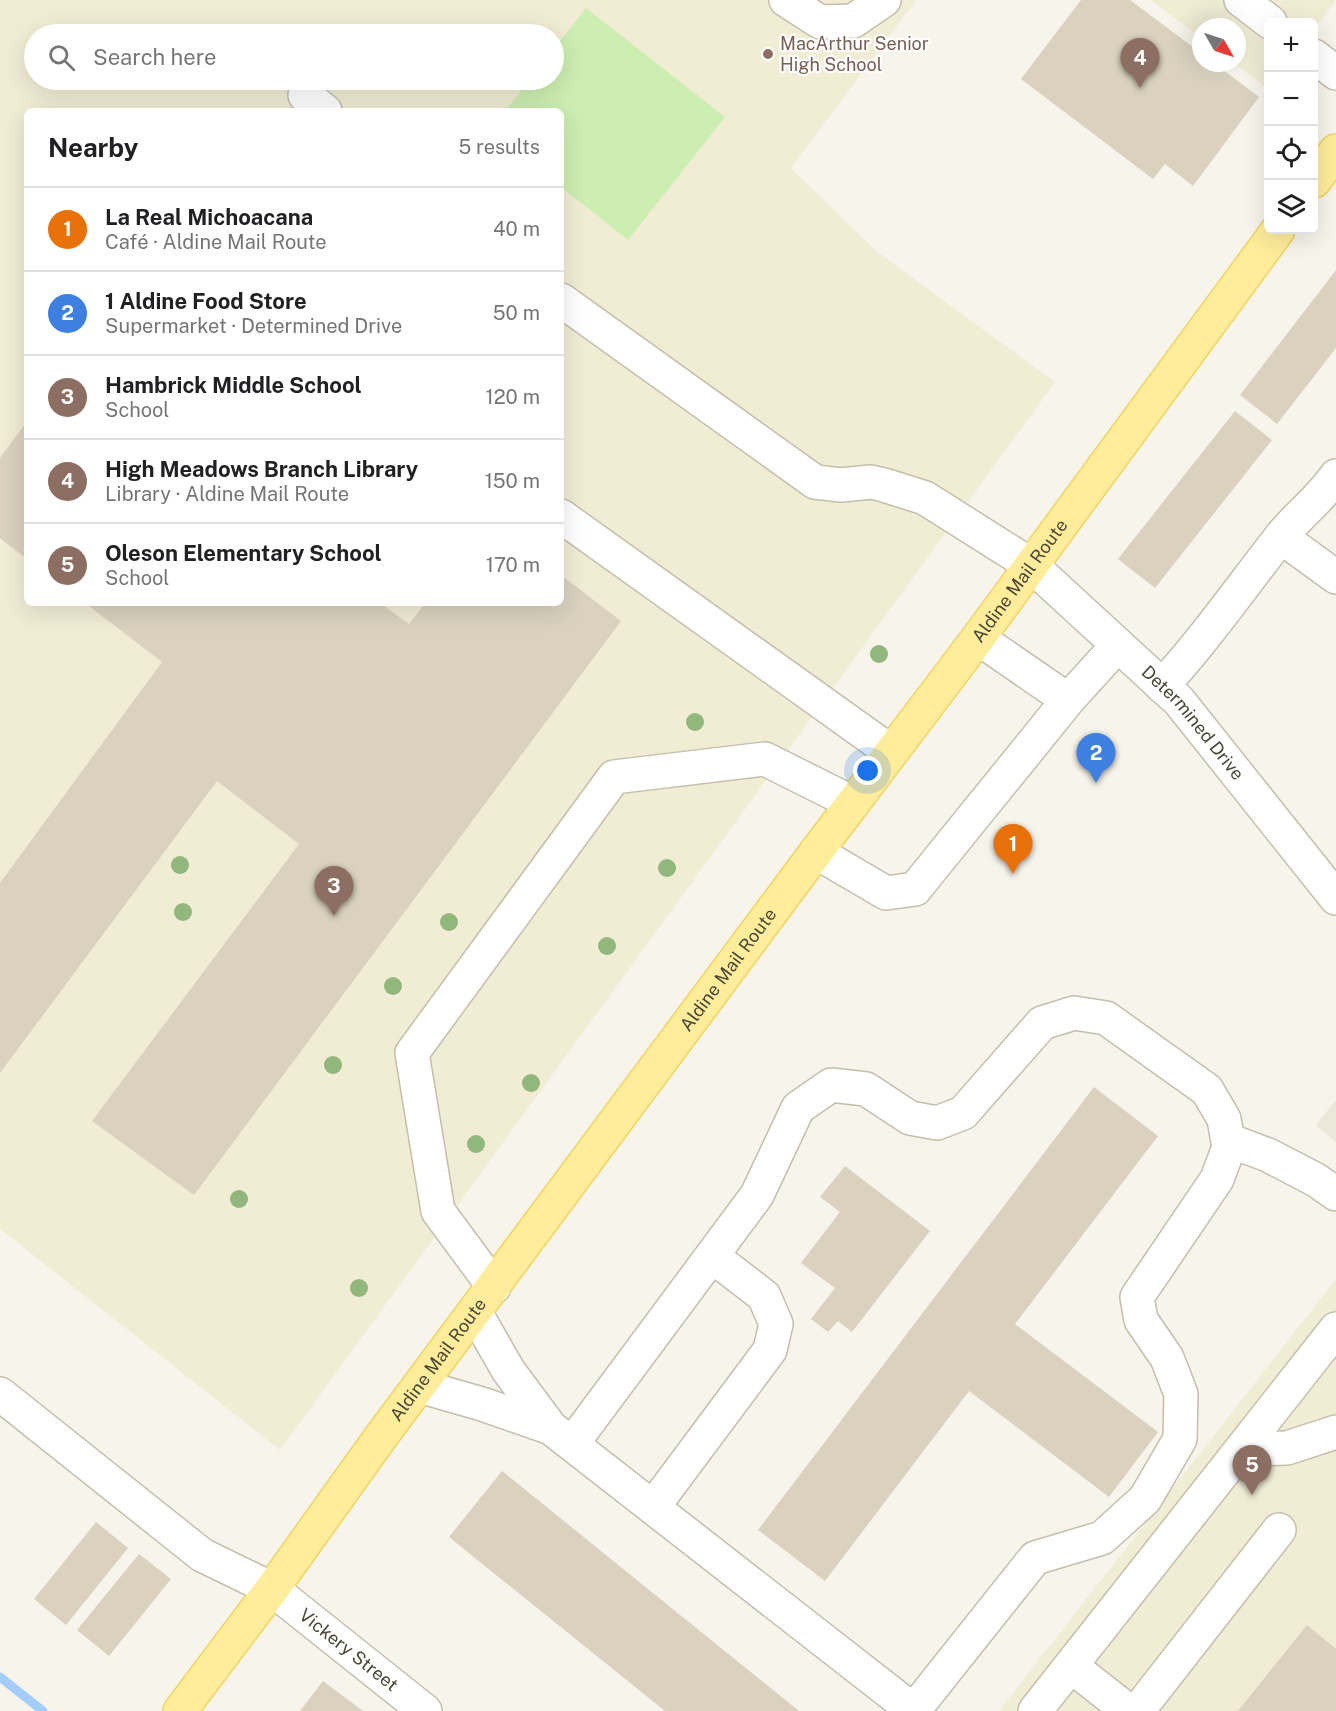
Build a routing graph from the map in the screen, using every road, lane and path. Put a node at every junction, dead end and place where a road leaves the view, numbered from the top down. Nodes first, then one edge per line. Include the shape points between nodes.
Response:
1 (786, 0) edge
2 (884, 0) edge
3 (1240, 0) edge
4 (1265, 18) edge
5 (1318, 59) edge
6 (1336, 73) edge
7 (1336, 151) edge
8 (1315, 180) edge
9 (1275, 234) edge
10 (564, 302) edge
11 (1336, 476) edge
12 (564, 518) edge
13 (1281, 537) junction
14 (1031, 565) junction
15 (1336, 577) edge
16 (978, 638) junction
17 (1118, 645) junction
18 (1162, 686) junction
19 (1068, 700) junction
20 (891, 752) junction
21 (853, 803) junction
22 (816, 852) junction
23 (1336, 898) edge
24 (1228, 1140) junction
25 (1336, 1194) edge
26 (712, 1256) junction
27 (484, 1300) junction
28 (1336, 1329) edge
29 (420, 1386) junction
30 (0, 1394) edge
31 (1336, 1432) edge
32 (562, 1436) junction
33 (1242, 1449) junction
34 (653, 1507) junction
35 (1279, 1530) dead end
36 (272, 1589) junction
37 (1071, 1666) junction
38 (180, 1711) edge
39 (424, 1711) edge
40 (914, 1711) edge
41 (1035, 1711) edge

1 - 2 street via 820,22 853,21
3 - 4 street
5 - 6 street
7 - 8 main road
9 - 14 main road, Aldine Mail Route
10 - 14 street, Determined Drive via 815,482 871,482 925,498
11 - 13 street
12 - 20 street
13 - 15 street
13 - 18 street via 1190,656
14 - 16 main road, Aldine Mail Route
14 - 17 street, Determined Drive
16 - 19 street
16 - 20 main road, Aldine Mail Route
17 - 18 street, Determined Drive
17 - 19 street
18 - 23 street, Determined Drive via 1179,701
19 - 22 street via 915,889 886,893
20 - 21 main road, Aldine Mail Route
21 - 22 main road, Aldine Mail Route
21 - 27 street via 765,759 614,777 412,1053 438,1211
22 - 27 main road, Aldine Mail Route
24 - 25 street via 1268,1155
24 - 26 street via 1224,1119 1207,1090 1106,1018 1074,1013 1042,1023 963,1113 937,1123 910,1118 866,1089 831,1085 798,1108 757,1195
24 - 40 street via 1217,1179 1137,1297 1141,1320 1167,1358 1181,1394 1180,1439 1145,1499 1102,1538 1035,1558
26 - 32 street
26 - 34 street via 764,1296 776,1324 770,1350
27 - 29 main road, Aldine Mail Route
27 - 32 street via 508,1370
28 - 33 street
29 - 32 street via 482,1404
29 - 36 main road, Aldine Mail Route
30 - 36 street, Vickery Street via 202,1555
31 - 33 street via 1287,1448
32 - 34 street
33 - 37 street
34 - 40 street
35 - 37 street via 1140,1708 1127,1710
36 - 38 main road, Aldine Mail Route
36 - 39 street, Vickery Street
37 - 41 street

